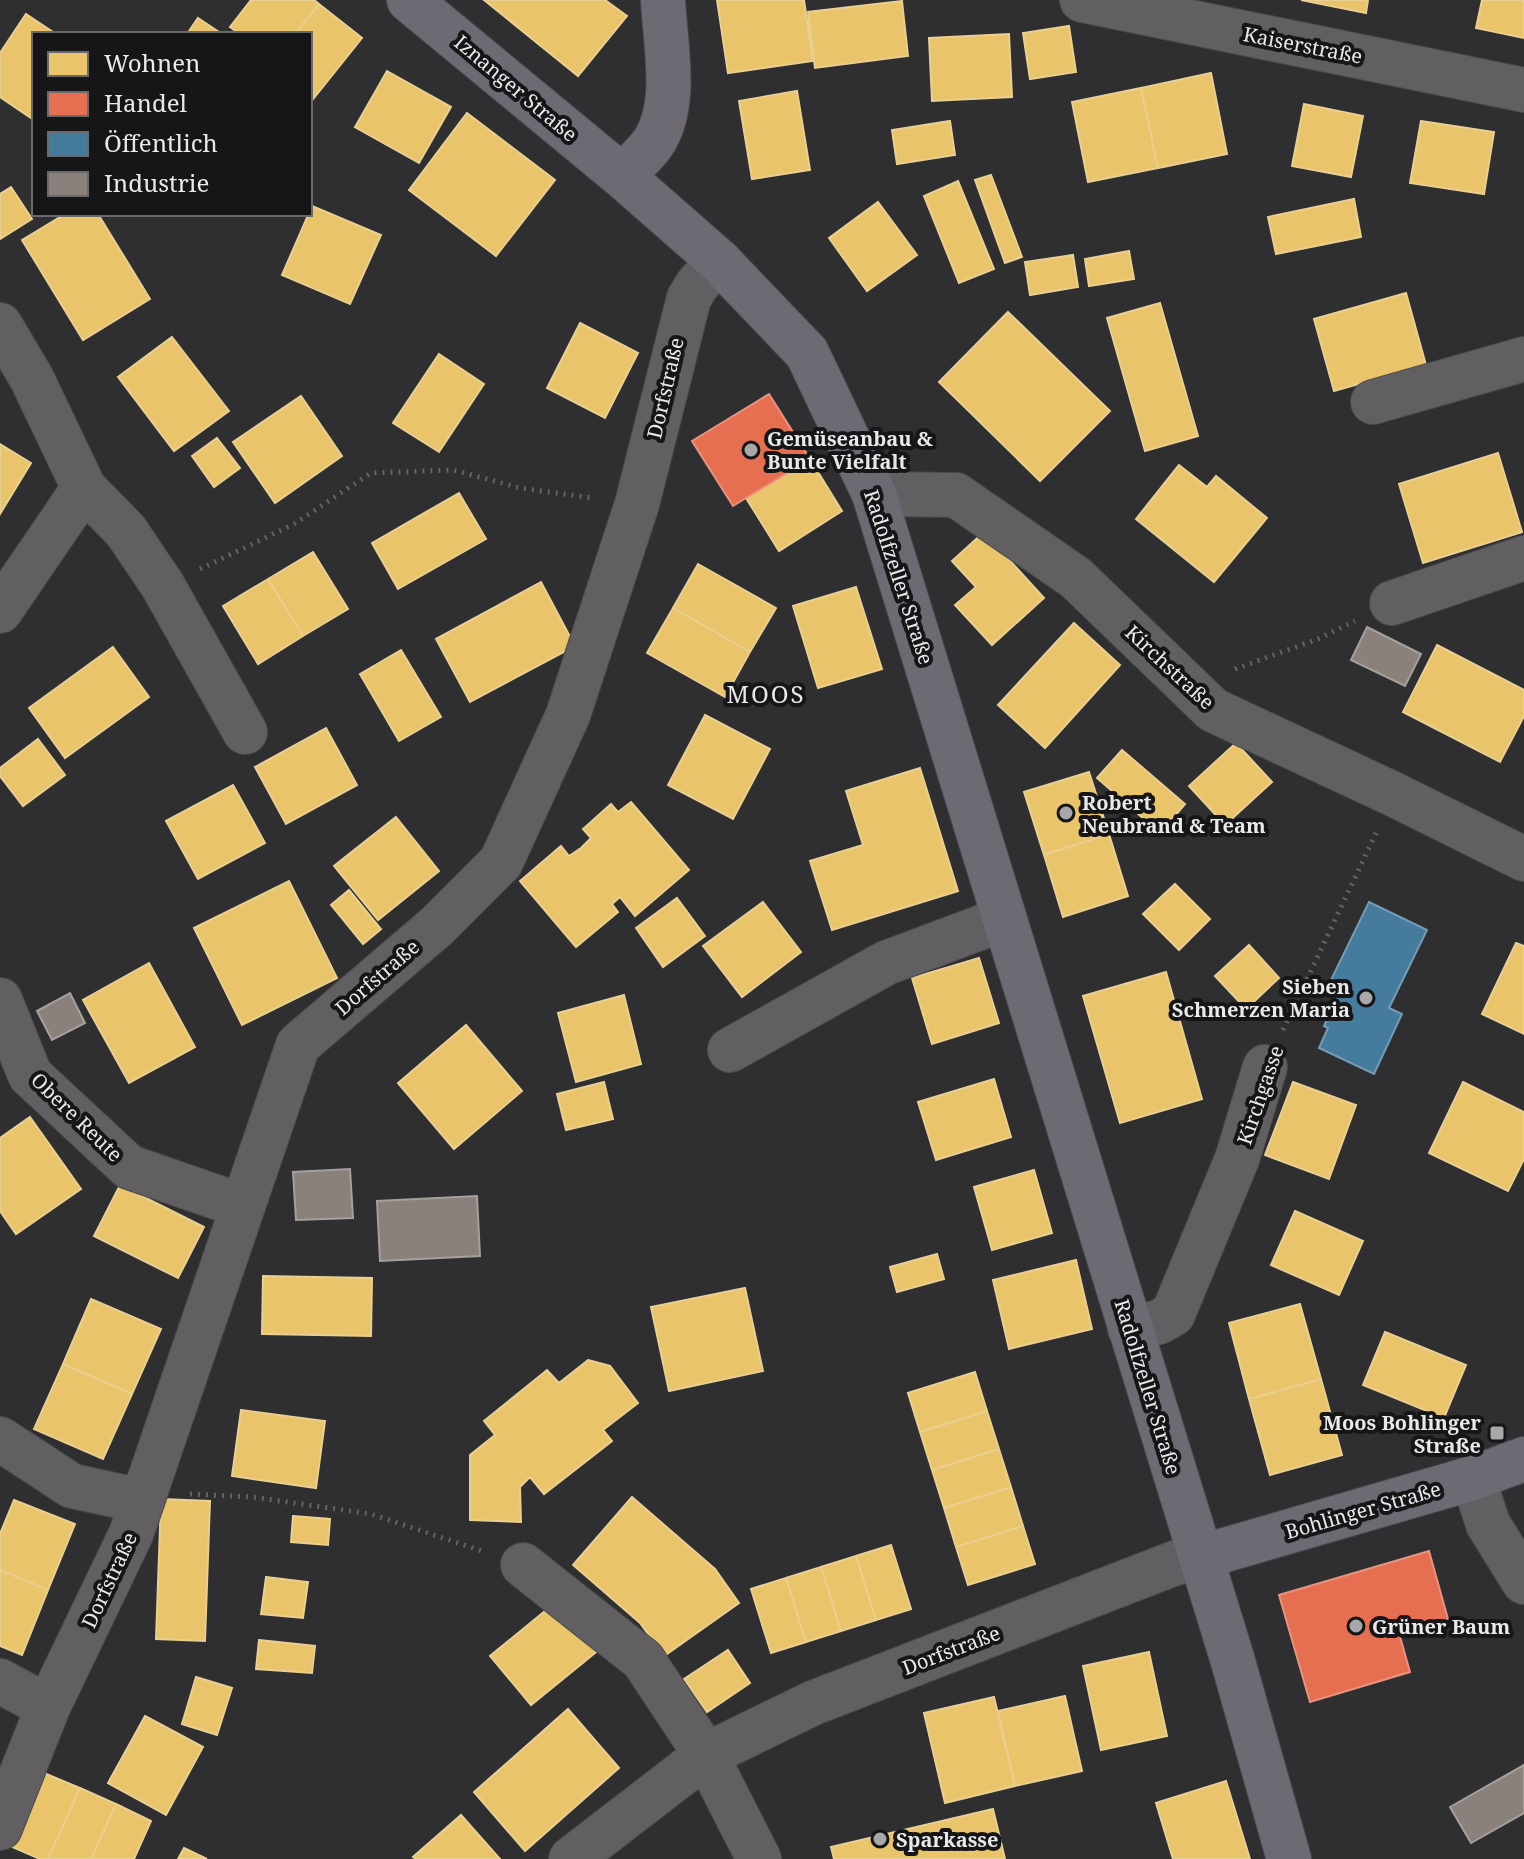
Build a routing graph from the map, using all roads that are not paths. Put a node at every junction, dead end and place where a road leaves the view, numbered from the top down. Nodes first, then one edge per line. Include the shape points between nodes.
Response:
1 (409, 0) edge
2 (663, 0) edge
3 (1082, 0) edge
4 (1524, 90) edge
5 (622, 176) junction
6 (719, 261) junction
7 (0, 325) edge
8 (1524, 359) edge
9 (1373, 402) dead end
10 (84, 488) junction
11 (874, 494) junction
12 (1524, 558) edge
13 (1392, 603) road end
14 (0, 611) edge
15 (245, 732) dead end
16 (1524, 859) edge
17 (1004, 916) junction
18 (0, 1000) edge
19 (730, 1050) dead end
20 (1265, 1067) road end
21 (242, 1206) junction
22 (1130, 1329) junction
23 (0, 1439) edge
24 (1524, 1459) edge
25 (1473, 1478) junction
26 (144, 1496) junction
27 (1201, 1557) junction
28 (523, 1565) road end
29 (1524, 1582) edge
30 (0, 1681) edge
31 (48, 1707) junction
32 (706, 1755) junction
33 (0, 1828) edge
34 (571, 1859) edge
35 (759, 1859) edge
36 (1289, 1859) edge

1 - 5 main road, Iznanger Straße
2 - 5 main road via 668,90 663,120 653,143
3 - 4 street, Kaiserstraße
5 - 6 main road, Radolfzeller Straße
6 - 11 main road, Radolfzeller Straße via 807,353
6 - 21 street, Dorfstraße via 689,298 637,504 568,715 501,862 437,926 298,1045
7 - 10 street
8 - 9 street
10 - 14 street
10 - 15 street via 126,531 163,586
11 - 16 street, Kirchstraße via 956,495 1076,578 1213,710
11 - 17 main road, Radolfzeller Straße
12 - 13 street
17 - 19 street via 886,963
17 - 22 main road, Radolfzeller Straße
18 - 21 street, Obere Reute via 30,1075 129,1167
20 - 22 street, Kirchgasse via 1237,1159 1173,1314
21 - 26 street, Dorfstraße
22 - 27 main road, Radolfzeller Straße
23 - 26 street via 72,1486
24 - 25 main road, Bohlinger Straße
25 - 27 main road, Bohlinger Straße
25 - 29 street via 1488,1524
26 - 31 street, Dorfstraße
27 - 32 street, Dorfstraße via 813,1703
27 - 36 main road, Radolfzeller Straße
28 - 32 street via 643,1660
30 - 31 street
31 - 33 street, Dorfstraße
32 - 34 street, Dorfstraße
32 - 35 street

